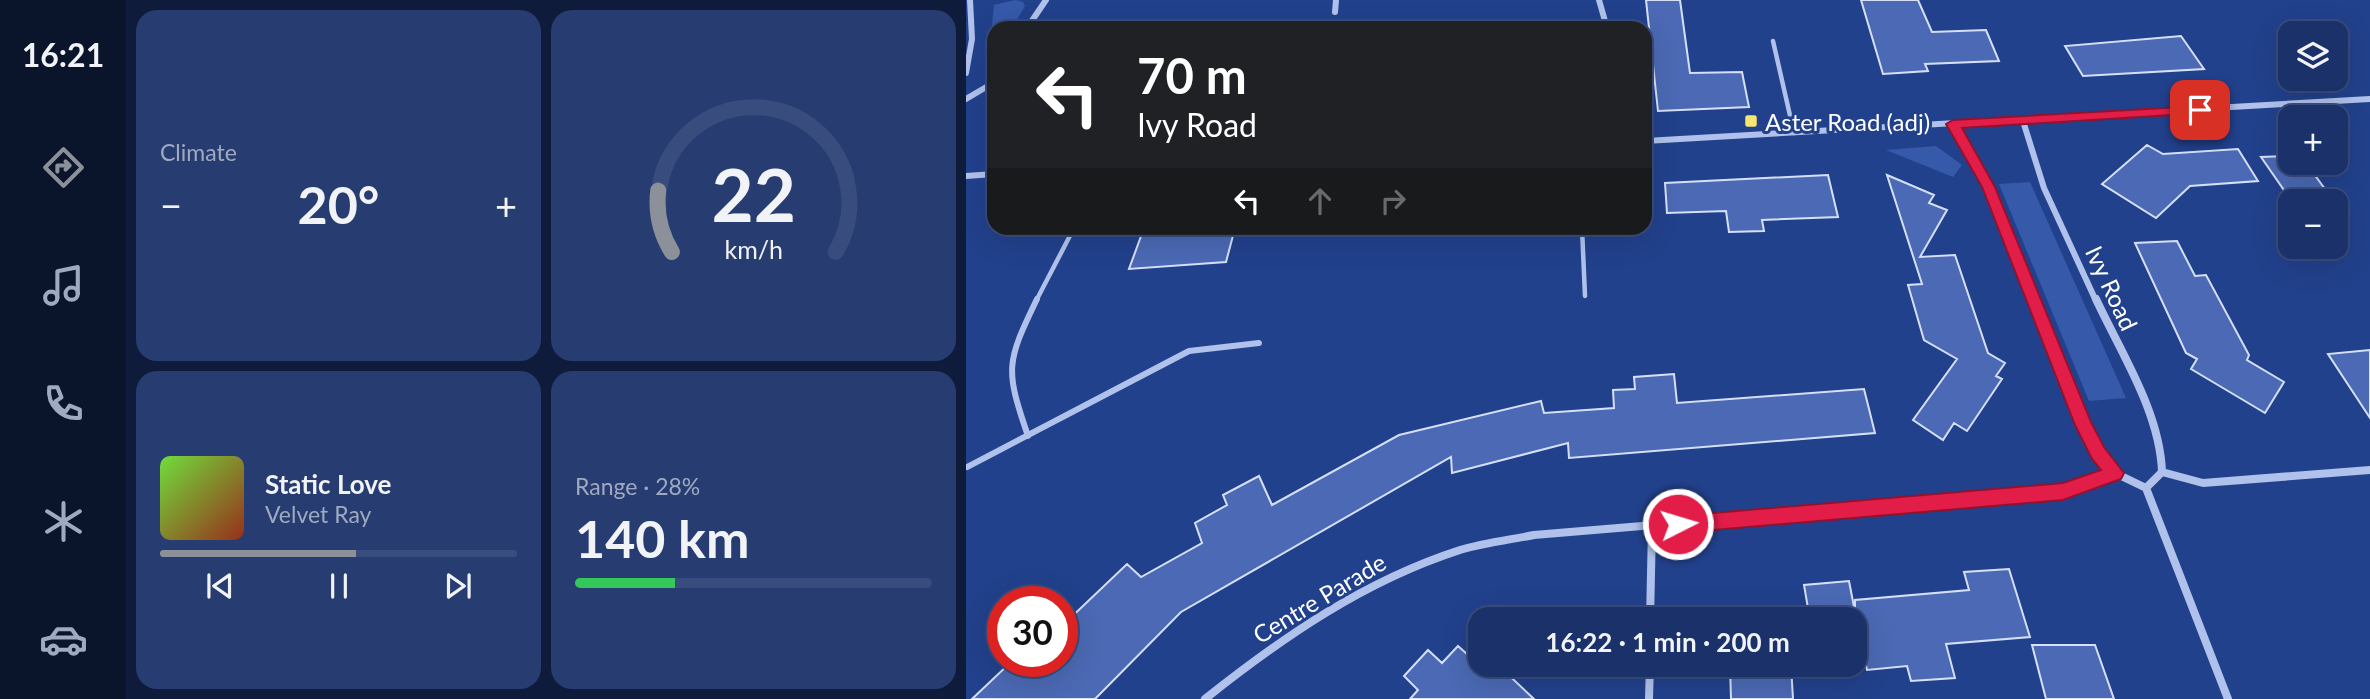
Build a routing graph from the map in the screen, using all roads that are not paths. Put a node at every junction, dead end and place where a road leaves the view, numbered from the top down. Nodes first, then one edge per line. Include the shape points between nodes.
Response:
1 (970, 0) edge
2 (1046, 0) edge
3 (1336, 0) edge
4 (1599, 0) edge
5 (1335, 12) dead end
6 (1032, 21) edge
7 (1605, 21) edge
8 (1773, 41) dead end
9 (966, 73) edge
10 (987, 87) edge
11 (966, 99) edge
12 (2370, 99) edge
13 (2023, 121) junction
14 (1953, 124) junction
15 (1794, 133) junction
16 (1652, 141) edge
17 (987, 174) edge
18 (966, 176) edge
19 (1071, 235) edge
20 (1582, 235) edge
21 (1585, 296) dead end
22 (1259, 343) dead end
23 (1028, 436) junction
24 (967, 467) edge
25 (2370, 470) edge
26 (2162, 472) junction
27 (2115, 473) junction
28 (2146, 488) junction
29 (1652, 527) junction
30 (1650, 607) edge
31 (1650, 677) edge
32 (1205, 699) edge
33 (1649, 699) edge
34 (2228, 699) edge

1 - 9 street via 972,39
2 - 6 street
3 - 5 street
4 - 7 street
8 - 15 lane
10 - 11 street
12 - 13 street
13 - 14 street
13 - 26 street, Ivy Road via 2044,188 2152,419 2161,444
14 - 15 street
14 - 27 street via 1989,187 2084,425
15 - 16 street
17 - 18 street
19 - 23 lane via 1024,329 1010,370 1013,396
20 - 21 lane
22 - 23 lane via 1189,351
23 - 24 lane
25 - 26 street via 2203,483
26 - 28 street
27 - 28 street
27 - 29 street, Centre Parade via 2063,491
28 - 34 street
29 - 30 street
29 - 32 street, Centre Parade via 1534,535 1462,550 1403,571 1339,603 1267,649
31 - 33 street

